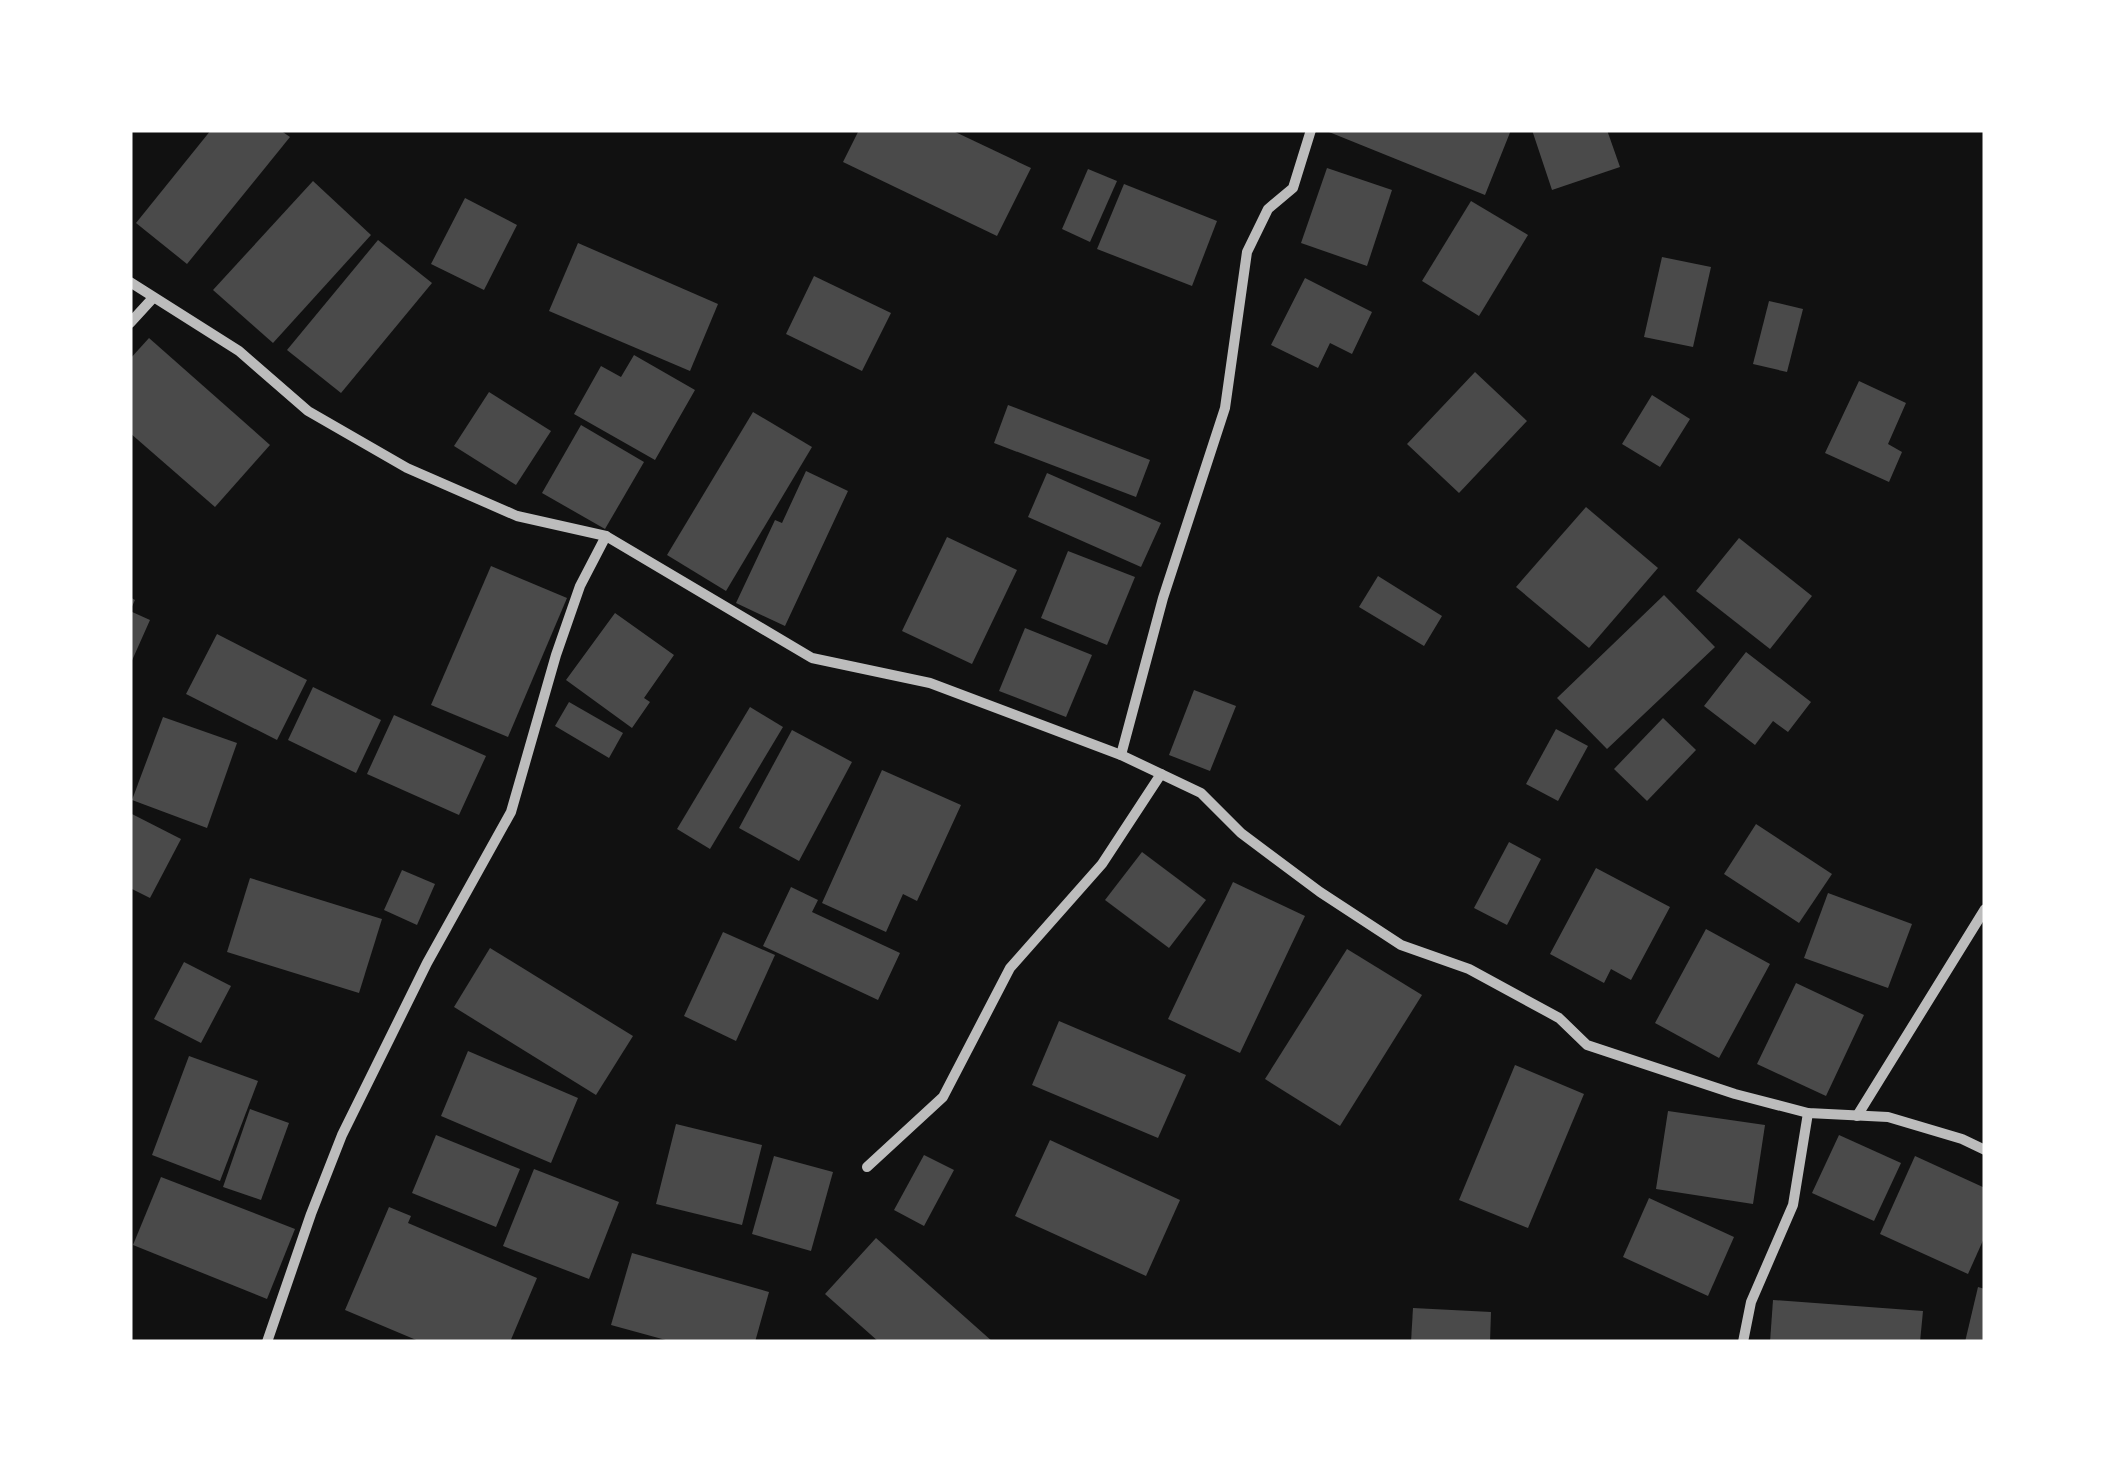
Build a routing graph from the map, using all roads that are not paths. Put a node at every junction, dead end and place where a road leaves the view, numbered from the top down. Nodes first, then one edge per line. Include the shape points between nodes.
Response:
1 (1312, 130) edge
2 (130, 282) edge
3 (152, 299) junction
4 (130, 323) edge
5 (606, 536) junction
6 (1121, 755) junction
7 (1161, 774) junction
8 (1985, 909) edge
9 (1808, 1113) junction
10 (1856, 1116) junction
11 (1985, 1150) edge
12 (866, 1167) dead end
13 (267, 1342) edge
14 (1743, 1342) edge

1 - 6 street via 1293,188 1268,209 1247,252 1224,408 1162,598
2 - 3 street
3 - 4 street
3 - 5 street via 238,351 308,410 407,468 517,516
5 - 6 street via 812,658 930,684
5 - 13 street via 580,586 510,812 342,1135
6 - 7 street
7 - 9 street via 1201,793 1241,833 1401,945 1469,968 1559,1018 1587,1045
7 - 12 street via 1102,864 1010,968 943,1097
8 - 10 street
9 - 10 street
9 - 14 street via 1793,1204 1751,1302
10 - 11 street via 1888,1117

